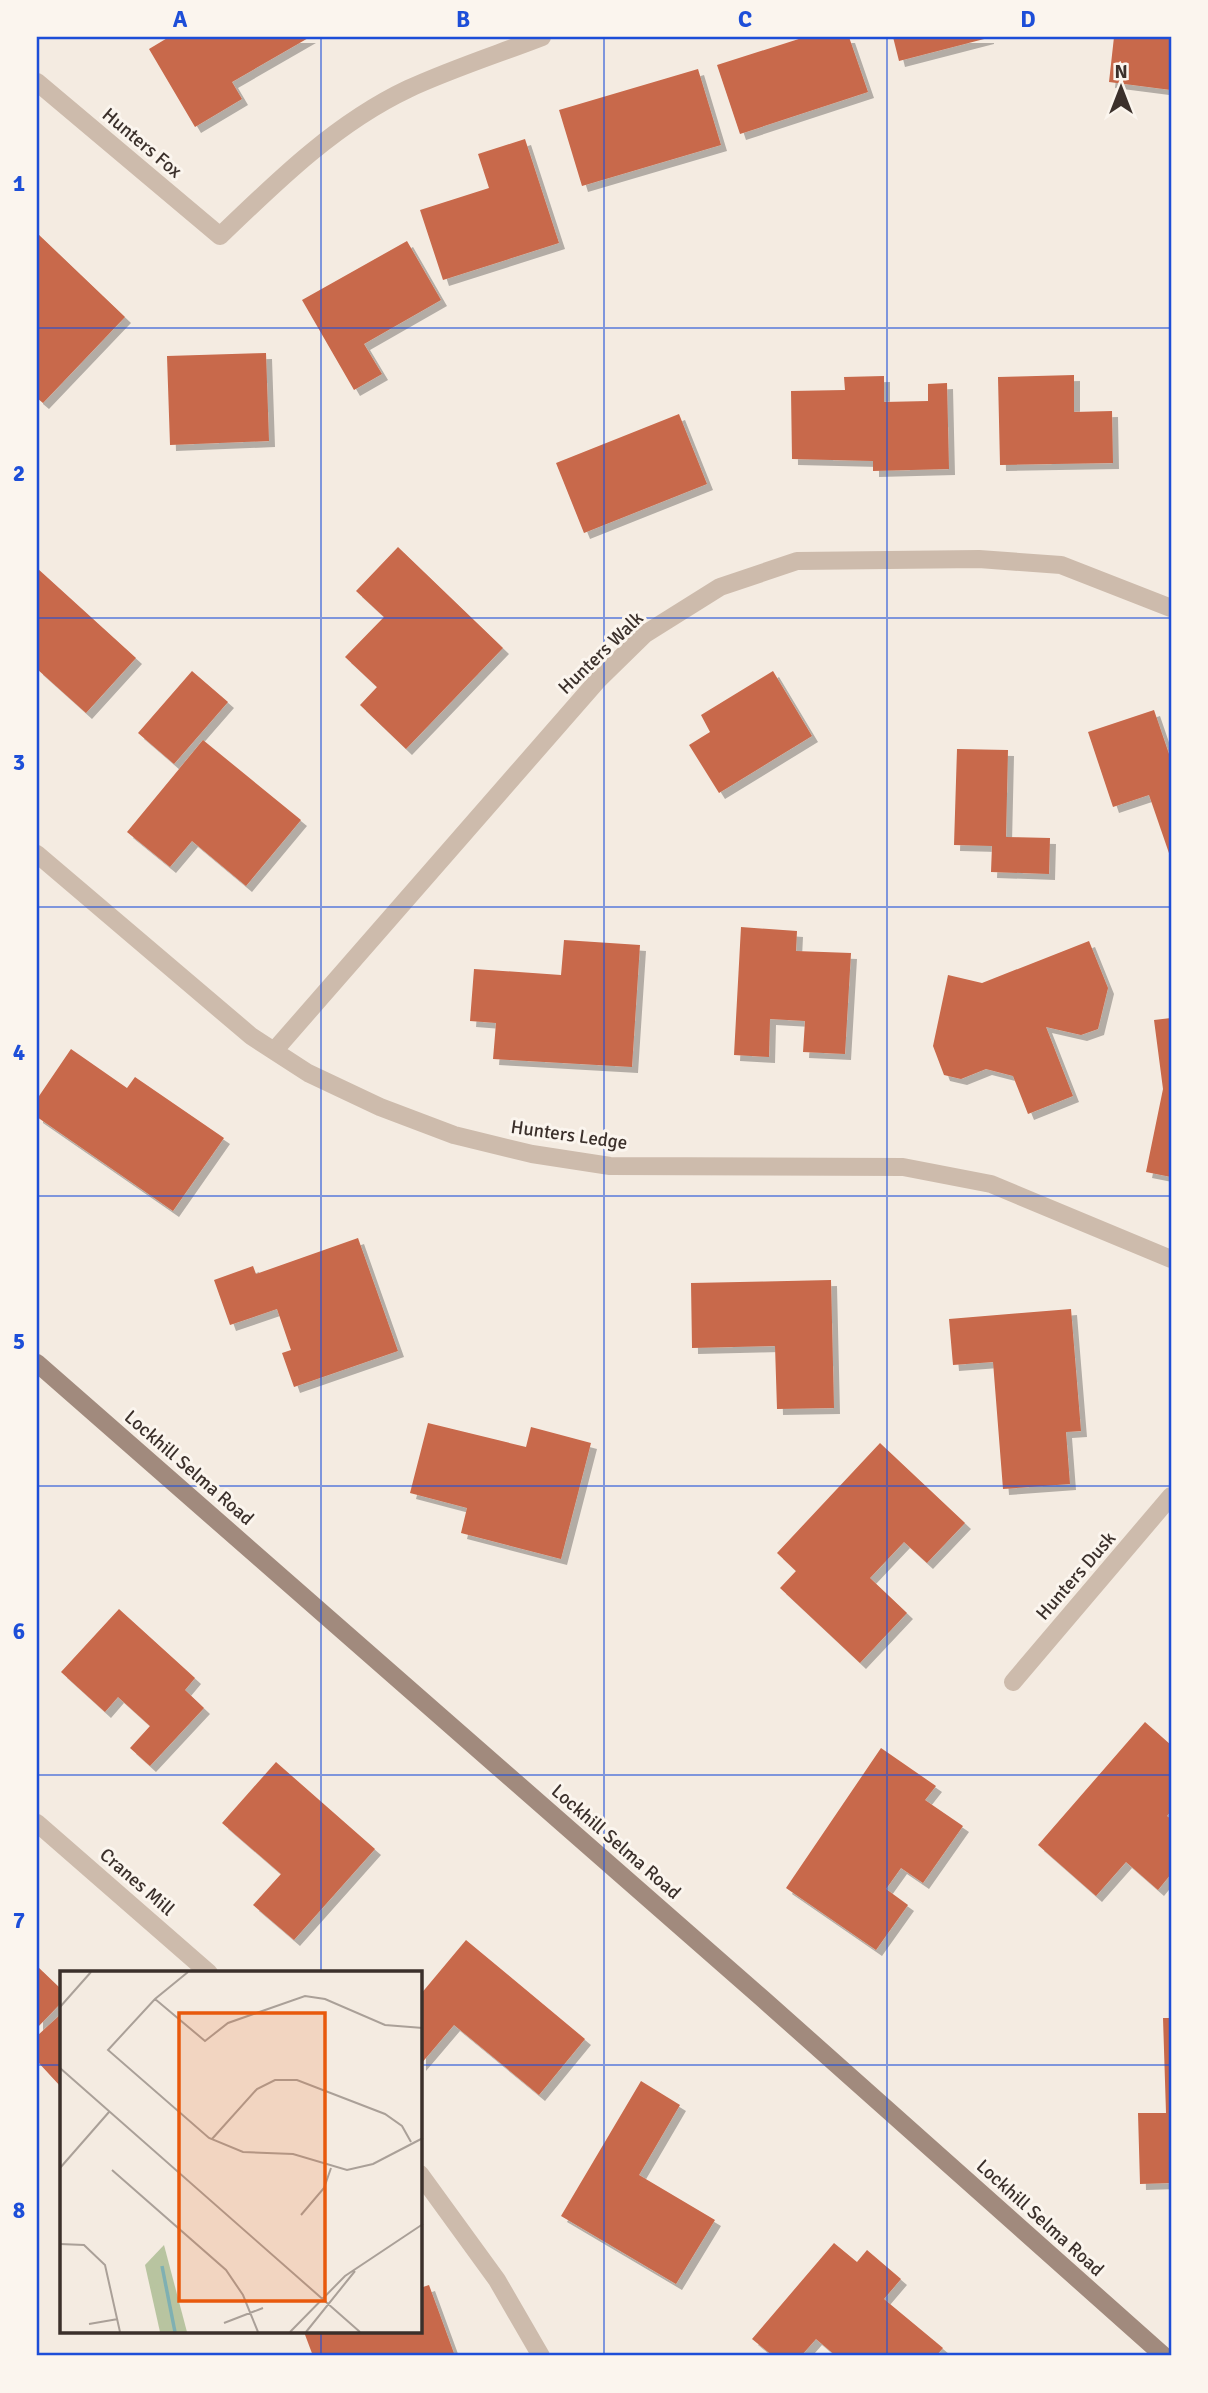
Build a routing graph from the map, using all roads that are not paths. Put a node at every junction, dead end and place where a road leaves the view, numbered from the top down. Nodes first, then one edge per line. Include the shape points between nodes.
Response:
1 (542, 37) edge
2 (37, 82) edge
3 (1171, 608) edge
4 (37, 854) edge
5 (274, 1051) junction
6 (1171, 1259) edge
7 (37, 1363) edge
8 (1171, 1496) edge
9 (1013, 1682) dead end
10 (37, 1823) edge
11 (207, 1971) edge
12 (422, 2177) edge
13 (541, 2356) edge
14 (1164, 2356) edge

1 - 2 street, Hunters Fox via 408,89 342,127 220,236
3 - 5 street, Hunters Walk via 1061,565 979,559 797,561 720,587 645,635 597,680
4 - 5 street, Hunters Ledge
5 - 6 street, Hunters Ledge via 308,1073 380,1107 454,1135 532,1154 610,1166 903,1167 947,1174 991,1184
7 - 14 main road, Lockhill Selma Road
8 - 9 street, Hunters Dusk
10 - 11 street, Cranes Mill
12 - 13 street via 497,2280

